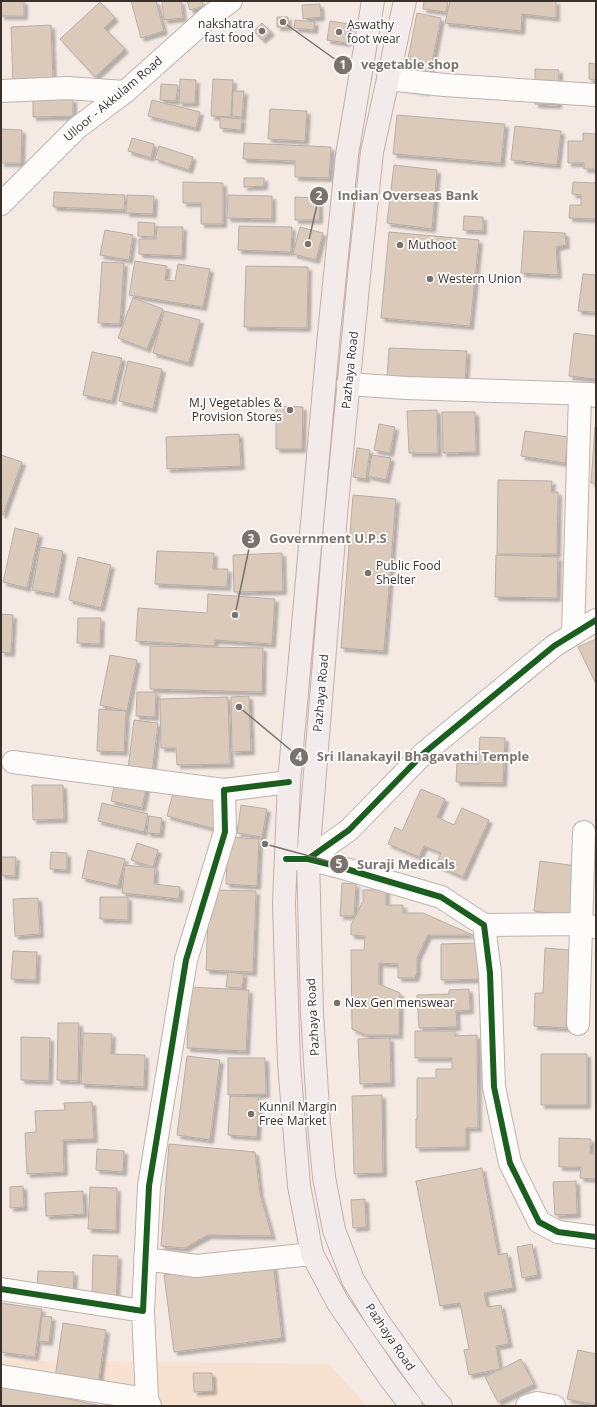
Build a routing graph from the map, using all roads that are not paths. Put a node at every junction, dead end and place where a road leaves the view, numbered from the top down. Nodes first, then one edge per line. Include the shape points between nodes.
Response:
1 (231, 1) edge
2 (373, 1) edge
3 (405, 1) edge
4 (388, 79) junction
5 (1, 91) edge
6 (124, 92) junction
7 (596, 95) edge
8 (1, 204) edge
9 (348, 384) junction
10 (588, 395) edge
11 (596, 620) edge
12 (573, 634) junction
13 (12, 762) dead end
14 (289, 782) junction
15 (224, 790) junction
16 (584, 832) dead end
17 (286, 859) junction
18 (308, 859) junction
19 (484, 925) junction
20 (588, 926) edge
21 (578, 1024) dead end
22 (596, 1237) edge
23 (312, 1254) junction
24 (145, 1259) junction
25 (1, 1290) edge
26 (143, 1311) junction
27 (1, 1376) edge
28 (149, 1402) edge
29 (411, 1406) edge
30 (441, 1406) edge
31 (527, 1406) edge
32 (554, 1406) edge

1 - 6 street, Ulloor - Akkulam Road via 210,16
2 - 14 main road via 347,155
3 - 4 main road, Pazhaya Road
4 - 7 street
4 - 9 main road, Pazhaya Road via 372,152
5 - 6 street via 67,88
6 - 8 street, Ulloor - Akkulam Road via 77,128
9 - 10 street
9 - 18 main road, Pazhaya Road
10 - 12 street
11 - 12 street
12 - 18 street via 554,646 424,753 349,830
13 - 15 street
14 - 15 street
14 - 17 main road
15 - 24 street via 226,832 186,960 149,1186
16 - 20 street
17 - 18 street
17 - 23 main road via 284,903 289,1063 299,1186
18 - 19 street via 441,897
18 - 30 main road, Pazhaya Road via 312,1012 319,1124 324,1177 334,1230 353,1280 374,1315
19 - 20 street
19 - 22 street via 490,973 494,1087 510,1163 539,1222 558,1232
20 - 21 street
23 - 24 street via 196,1266
23 - 29 main road via 338,1303
24 - 26 street
25 - 26 street
26 - 28 street
27 - 28 street
31 - 32 street via 537,1403

